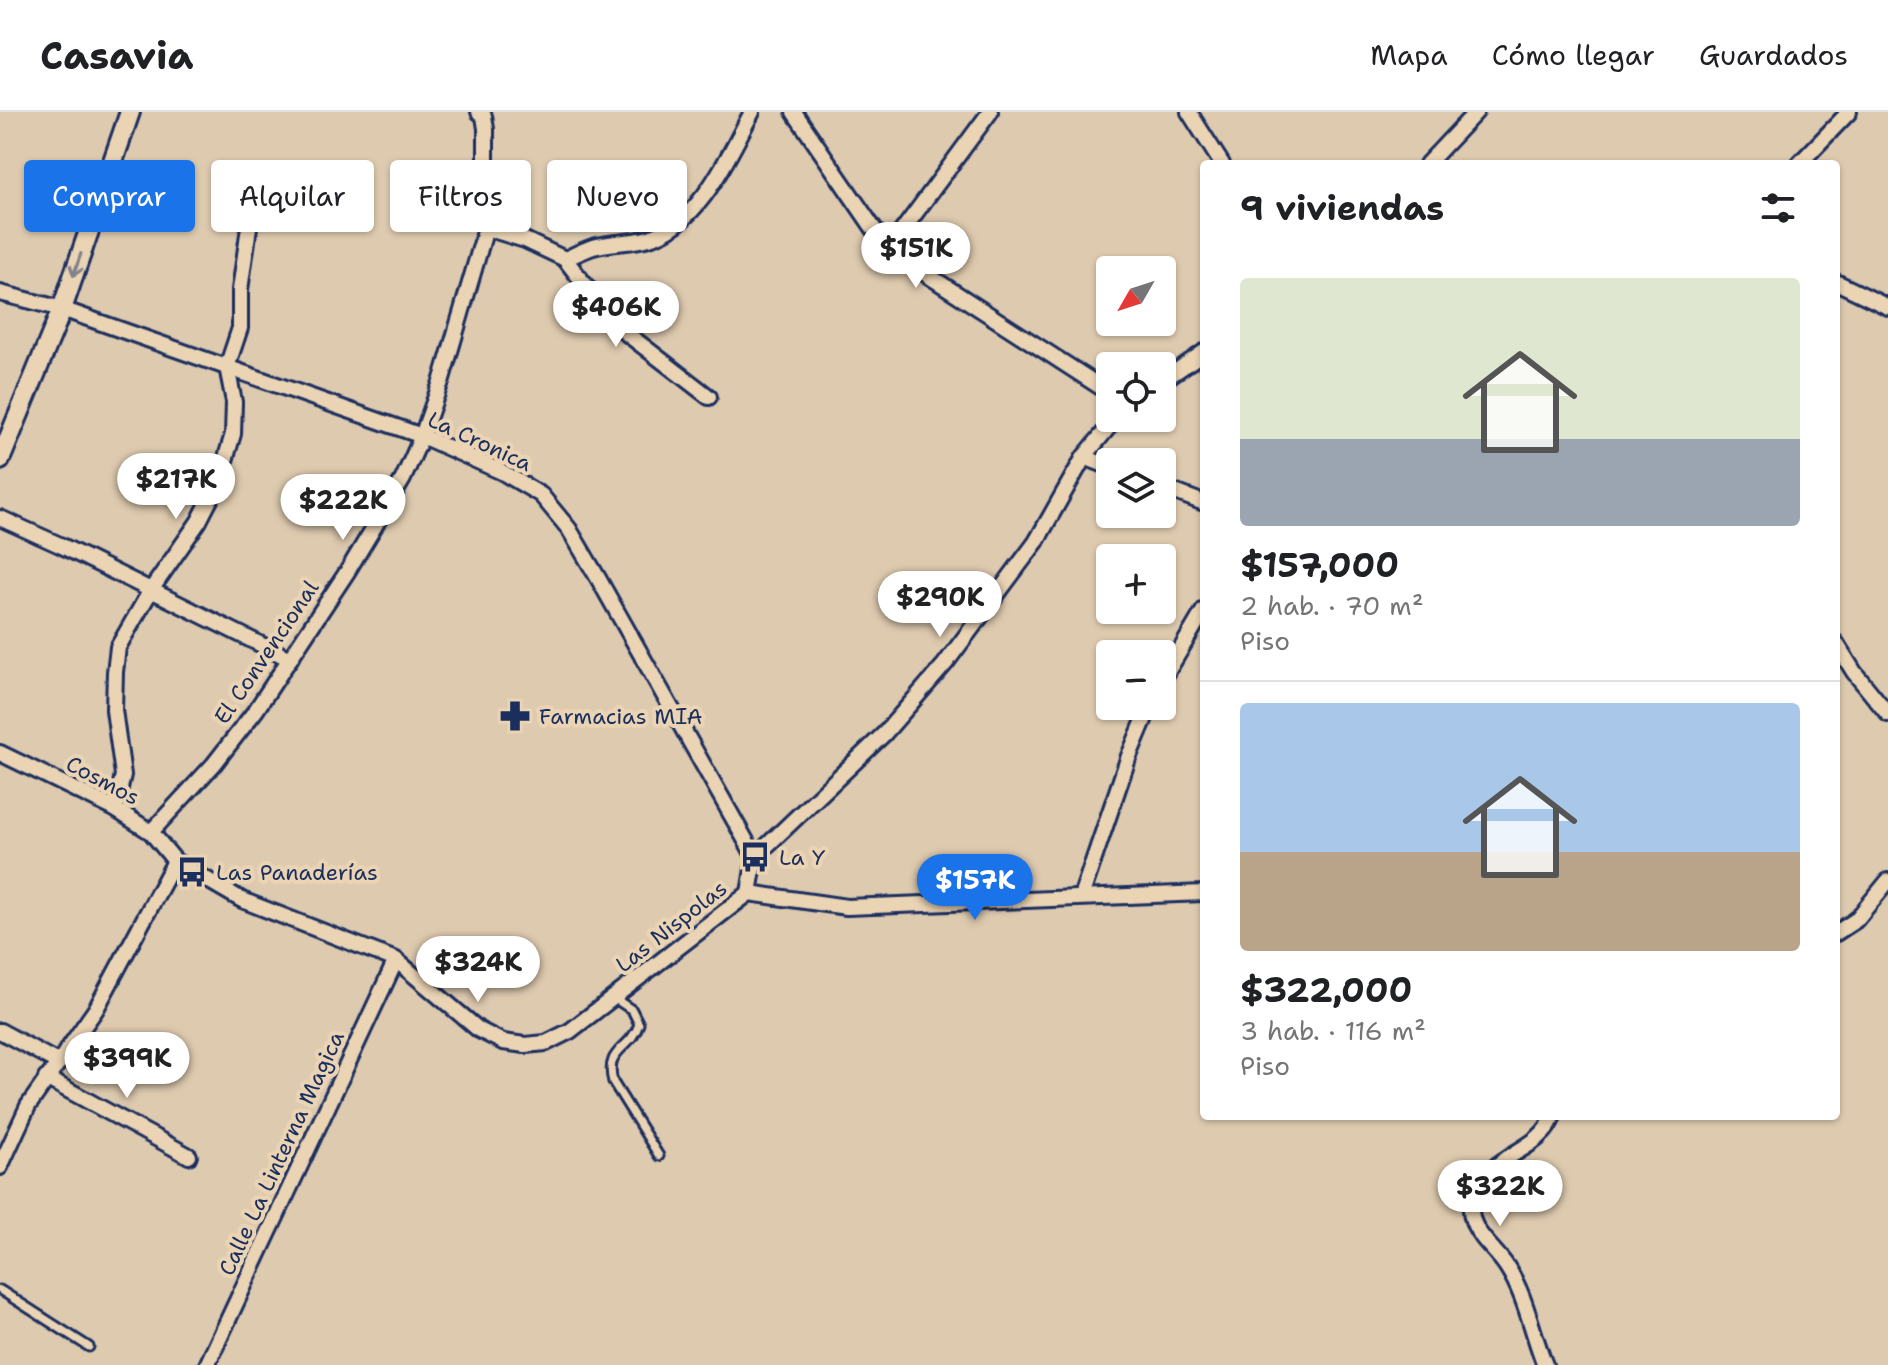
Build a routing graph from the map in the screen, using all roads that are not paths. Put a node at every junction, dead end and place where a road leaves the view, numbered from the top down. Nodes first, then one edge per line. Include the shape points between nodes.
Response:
1 (130, 112) edge
2 (752, 112) edge
3 (794, 112) edge
4 (990, 112) edge
5 (1189, 112) edge
6 (1476, 112) edge
7 (1849, 112) edge
8 (481, 114) edge
9 (486, 160) edge
10 (1219, 160) edge
11 (1431, 160) edge
12 (1803, 160) edge
13 (248, 232) edge
14 (485, 232) edge
15 (499, 232) edge
16 (891, 246) junction
17 (565, 259) junction
18 (1840, 284) edge
19 (0, 293) edge
20 (1888, 307) edge
21 (62, 309) junction
22 (1200, 355) edge
23 (227, 367) junction
24 (1176, 371) edge
25 (1096, 384) edge
26 (709, 397) dead end
27 (1105, 432) edge
28 (422, 436) junction
29 (1084, 457) junction
30 (0, 460) edge
31 (1096, 462) edge
32 (1176, 492) edge
33 (1200, 501) edge
34 (0, 518) edge
35 (151, 590) junction
36 (1200, 617) edge
37 (1840, 649) edge
38 (1176, 657) edge
39 (290, 659) junction
40 (1888, 714) edge
41 (1144, 720) edge
42 (0, 753) edge
43 (115, 809) junction
44 (151, 832) junction
45 (755, 857) junction
46 (175, 861) junction
47 (1888, 881) edge
48 (749, 893) junction
49 (1200, 893) edge
50 (1081, 897) junction
51 (1840, 930) edge
52 (396, 960) junction
53 (614, 998) junction
54 (0, 1031) edge
55 (59, 1063) junction
56 (46, 1078) junction
57 (1551, 1120) edge
58 (189, 1156) dead end
59 (659, 1156) dead end
60 (0, 1167) edge
61 (0, 1290) edge
62 (89, 1347) dead end
63 (207, 1365) edge
64 (1545, 1365) edge

1 -> 21 street
2 - 17 street via 690,214 649,238 592,247
3 - 16 street
4 - 16 street
5 - 10 street
6 - 11 street
7 - 12 street
8 - 9 street, El Convencional
13 - 23 street via 240,328
14 - 28 street, El Convencional
15 - 17 street
16 - 25 street
17 - 26 street via 617,326
18 - 20 street
19 - 21 street, La Cronica
21 - 23 street, La Cronica
21 - 30 street
22 - 24 street
23 - 28 street, La Cronica
23 - 35 street via 233,434 218,484
27 - 29 street
28 - 39 street, El Convencional via 403,479
28 - 45 street, La Cronica via 541,495 569,529
29 - 31 street
29 - 45 street via 1036,542 945,664 884,734
32 - 33 street
34 - 35 street
35 - 39 street
35 - 43 street via 118,647 114,710 123,775
36 - 38 street
37 - 40 street
39 - 44 street, El Convencional via 214,764
41 - 50 street
42 - 43 street, Cosmos
43 - 44 street, Cosmos
44 - 46 street, Cosmos
45 - 48 street, Las Nispolas
46 - 52 street, Las Nispolas via 242,900
46 - 55 street via 96,1009
47 - 51 street via 1856,920
48 - 50 street via 847,907
48 - 53 street, Las Nispolas
49 - 50 street
52 - 53 street, Las Nispolas via 479,1030 503,1042 546,1043
52 - 63 street, Calle La Linterna Magica
53 - 59 lane via 632,1010 639,1024 609,1068
54 - 55 street
55 - 56 street
56 - 58 street
56 - 60 street
57 - 64 street via 1543,1135 1483,1180 1471,1203 1476,1229 1514,1280
61 - 62 lane

